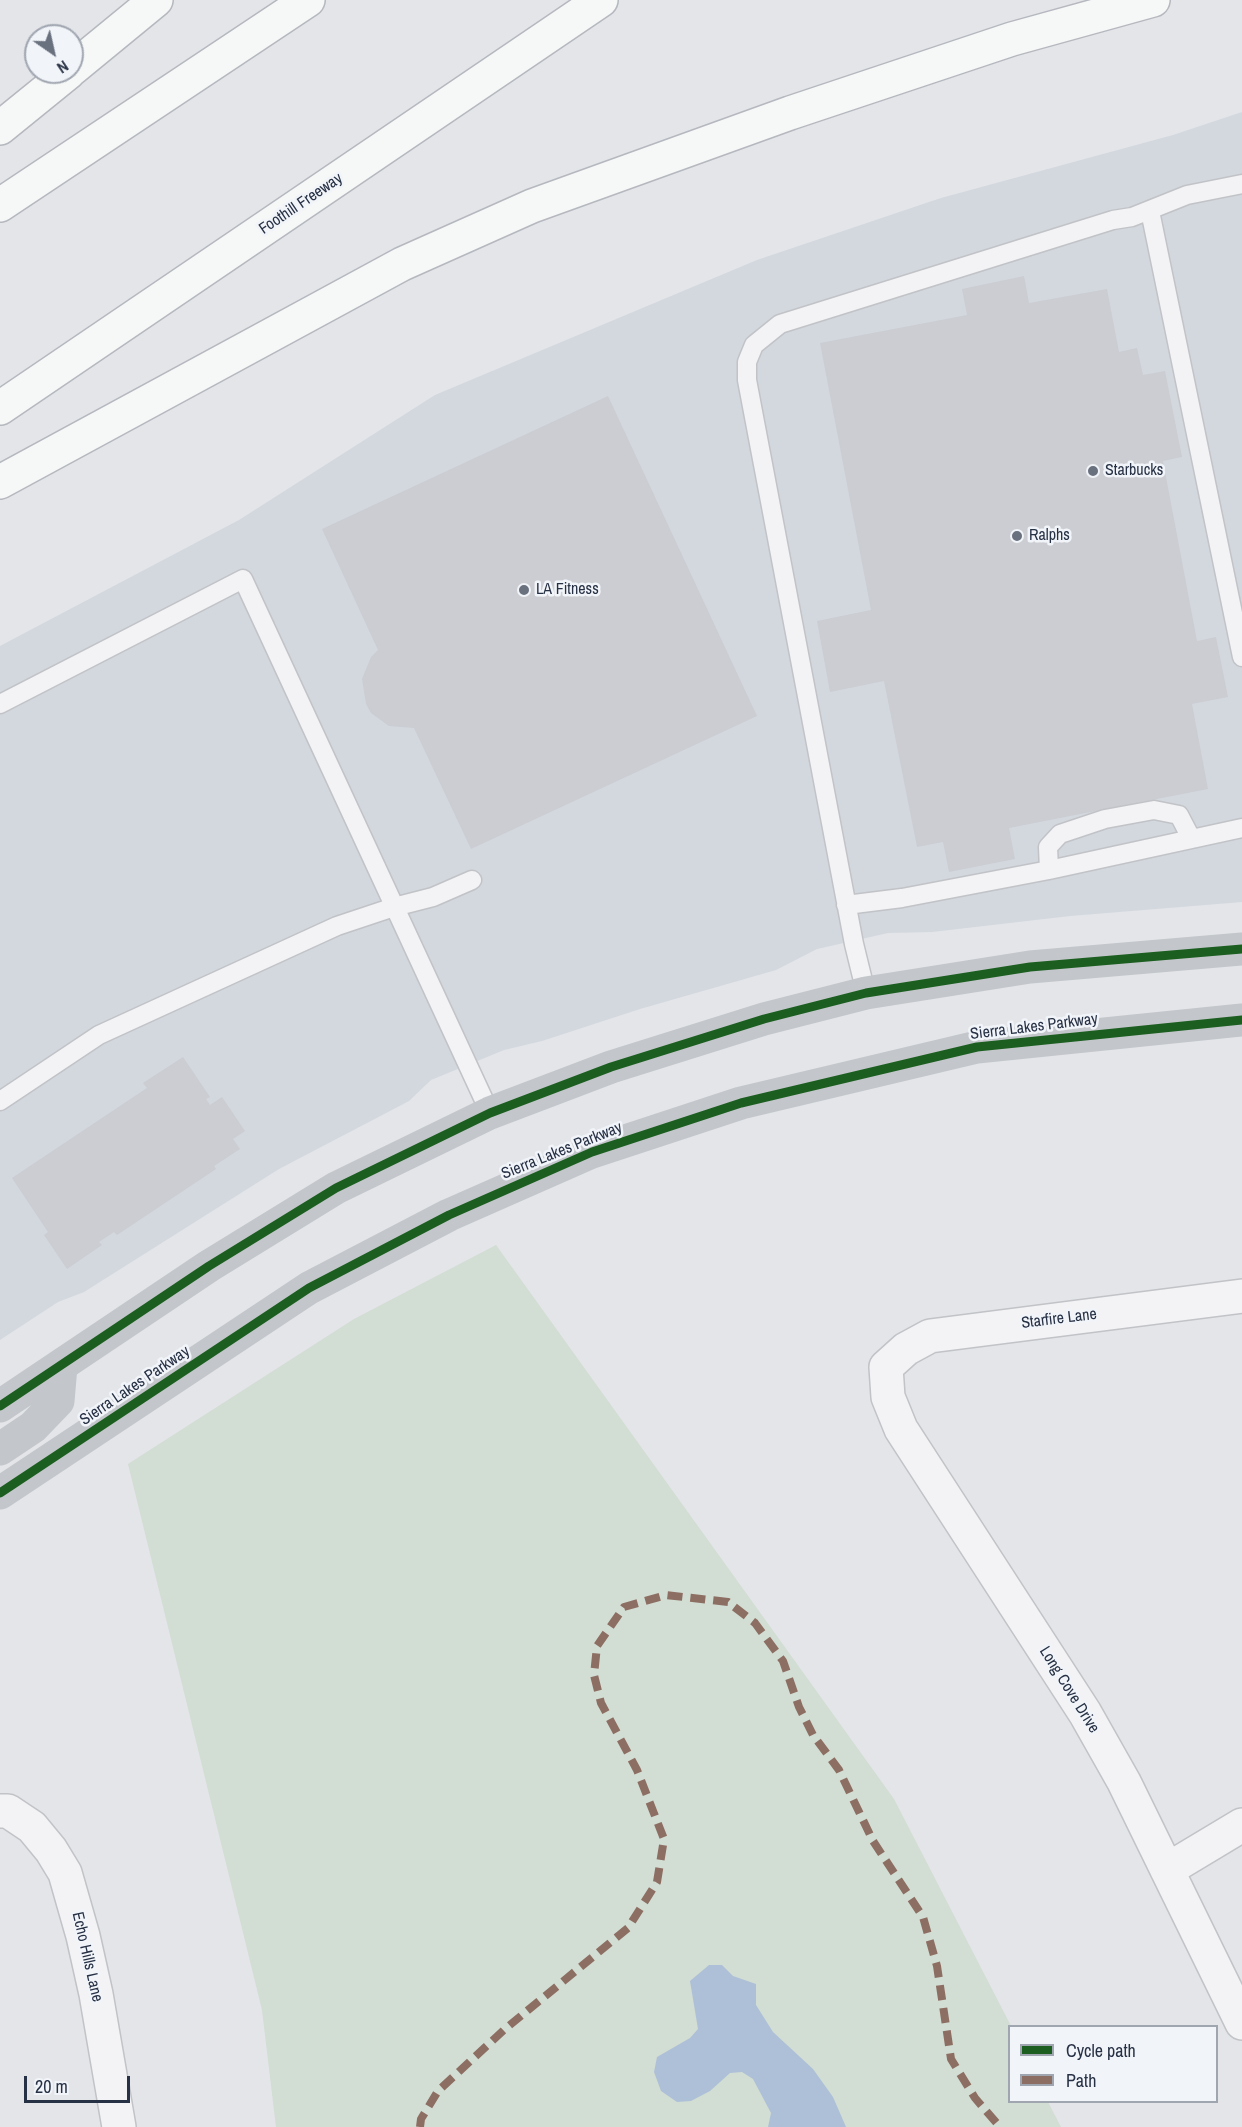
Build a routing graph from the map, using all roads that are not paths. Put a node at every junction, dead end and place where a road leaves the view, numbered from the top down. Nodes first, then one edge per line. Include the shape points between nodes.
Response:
1 (156, 0) edge
2 (308, 0) edge
3 (601, 0) edge
4 (1153, 0) edge
5 (84, 59) edge
6 (54, 84) edge
7 (0, 128) edge
8 (1242, 184) edge
9 (0, 205) edge
10 (1150, 211) junction
11 (0, 408) edge
12 (0, 482) edge
13 (1242, 657) edge
14 (0, 704) edge
15 (1242, 828) edge
16 (1191, 838) junction
17 (1049, 870) junction
18 (472, 880) dead end
19 (846, 905) junction
20 (394, 907) junction
21 (1242, 949) edge
22 (866, 993) junction
23 (1242, 1020) edge
24 (0, 1101) edge
25 (490, 1113) junction
26 (1242, 1296) edge
27 (61, 1366) junction
28 (886, 1367) joint
29 (0, 1406) edge
30 (0, 1449) edge
31 (0, 1493) edge
32 (4, 1811) edge
33 (1242, 1825) edge
34 (1167, 1870) junction
35 (1242, 2023) edge
36 (119, 2127) edge

1 - 5 highway
2 - 9 highway
3 - 11 highway, Foothill Freeway
4 - 12 highway via 1012,39 779,116 532,206 402,264
6 - 7 highway
8 - 10 lane via 1187,195
10 - 13 lane
10 - 19 lane via 780,324 760,338 750,353 747,380
14 - 20 lane via 243,579
15 - 16 lane
16 - 17 lane
16 - 17 lane via 1179,815 1154,810 1105,819 1060,834 1048,846
17 - 19 lane
18 - 20 lane via 433,897
19 - 22 lane
20 - 24 lane via 337,926 99,1035
20 - 25 lane
21 - 22 street via 1030,966
22 - 25 street via 611,1066
23 - 31 street, Sierra Lakes Parkway via 977,1047 741,1103 592,1152 448,1215 309,1288
25 - 27 street via 336,1188 209,1266
26 - 28 street, Starfire Lane via 930,1336 906,1349
27 - 29 street
27 - 30 street via 58,1401 33,1427
28 - 34 street, Long Cove Drive via 888,1397 901,1429 1085,1713
32 - 36 street, Echo Hills Lane via 32,1827 65,1873 96,1994
33 - 34 street
34 - 35 street, Long Cove Drive

